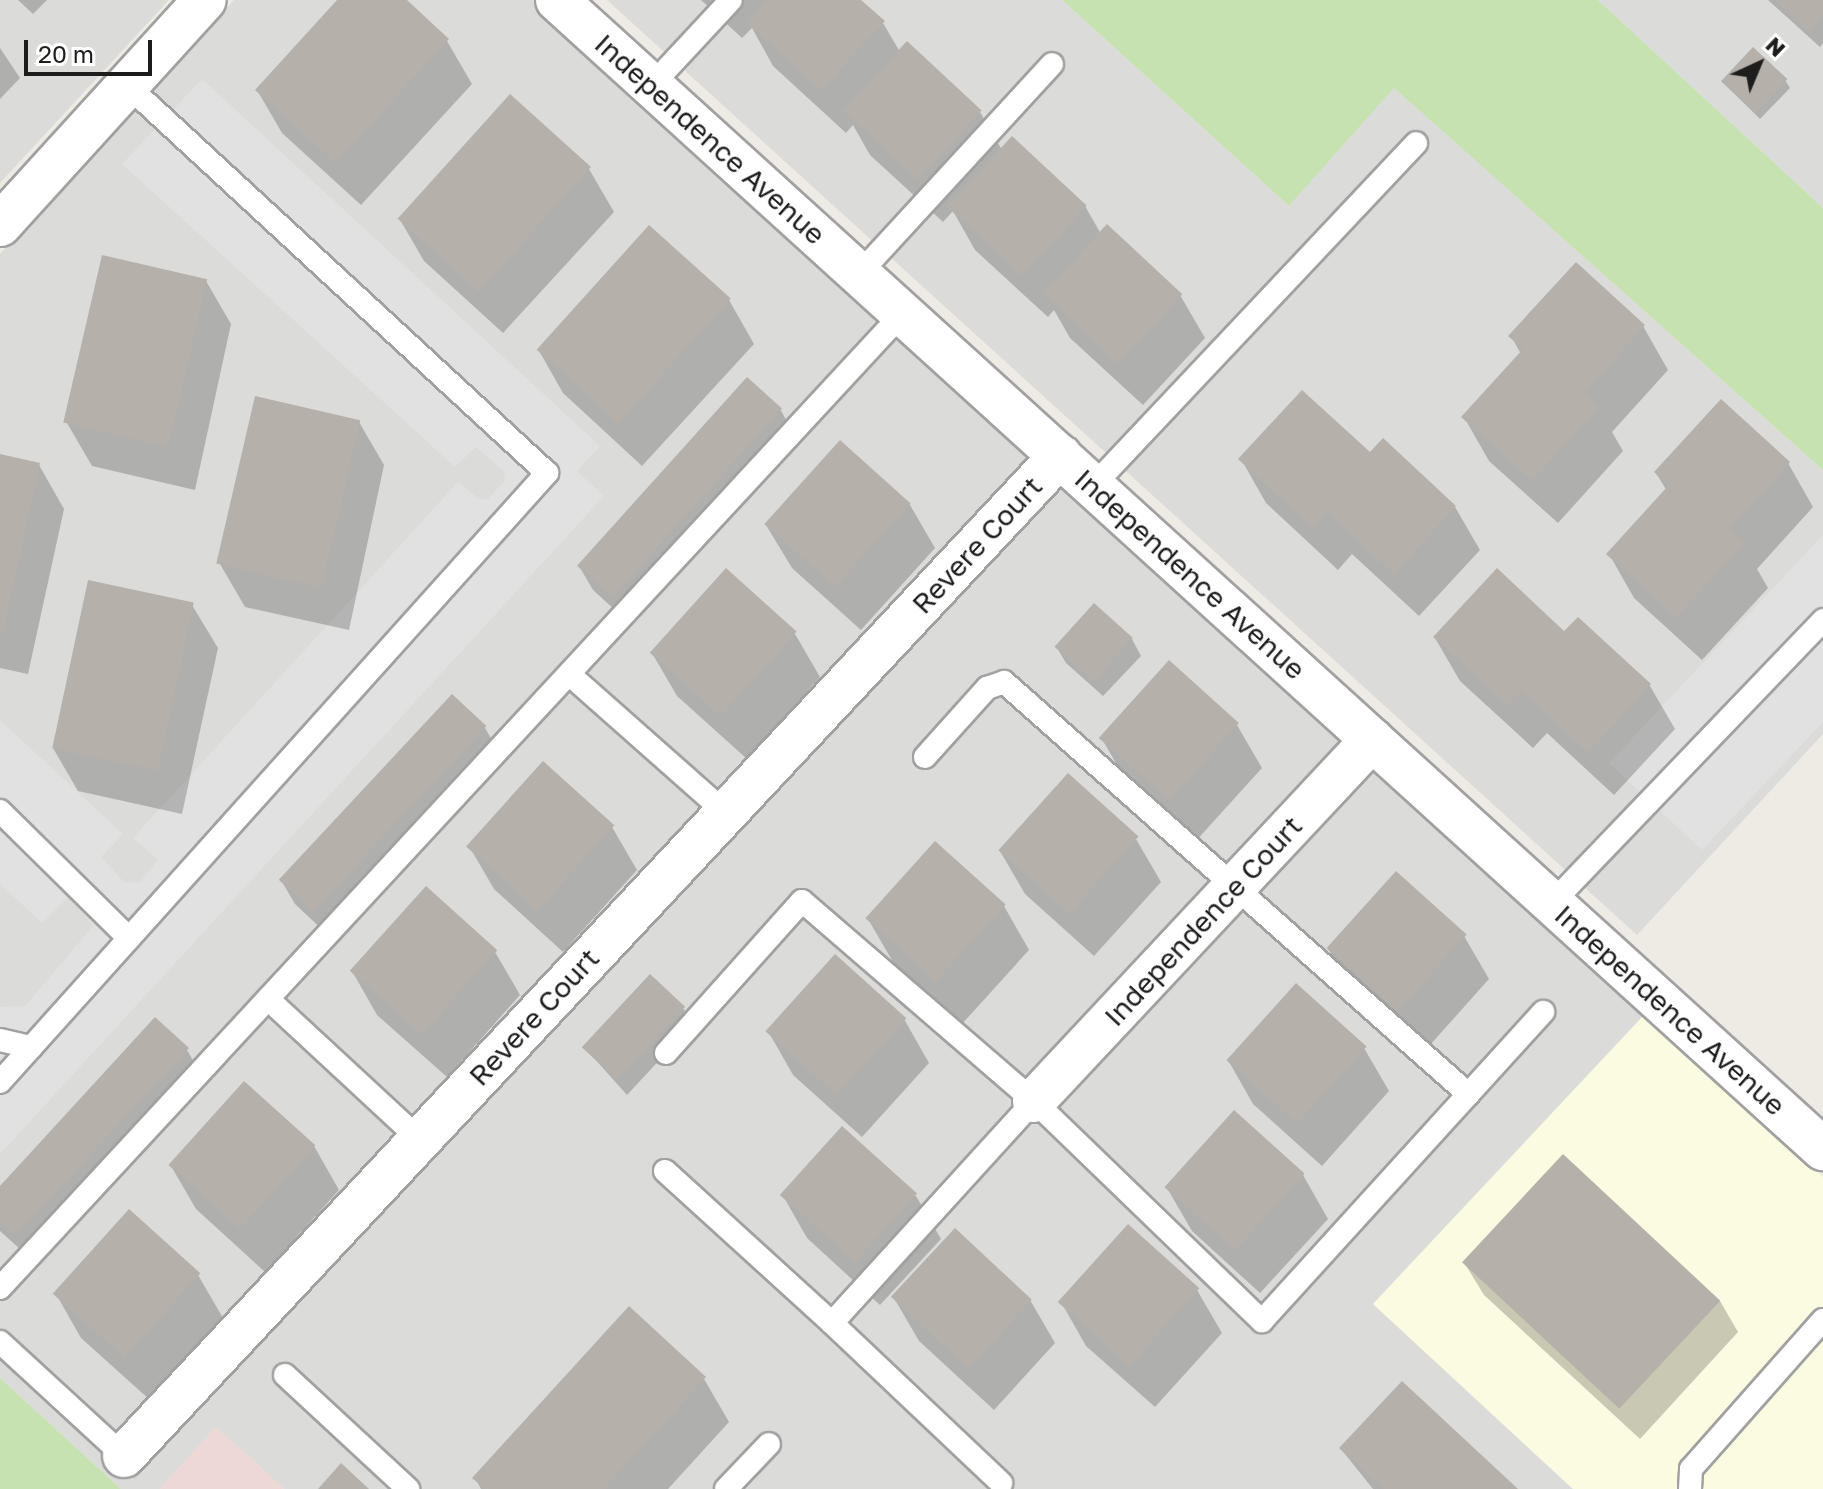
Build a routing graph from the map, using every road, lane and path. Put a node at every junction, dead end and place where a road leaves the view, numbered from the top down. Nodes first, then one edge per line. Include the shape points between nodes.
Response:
1 (205, 0) edge
2 (557, 0) edge
3 (731, 0) edge
4 (1052, 64) dead end
5 (127, 85) junction
6 (651, 86) junction
7 (1416, 143) dead end
8 (0, 225) edge
9 (859, 274) junction
10 (902, 314) junction
11 (1060, 456) junction
12 (1093, 486) junction
13 (1823, 620) edge
14 (569, 674) junction
15 (1372, 740) junction
16 (925, 757) dead end
17 (0, 811) edge
18 (726, 813) junction
19 (1234, 888) junction
20 (1552, 903) junction
21 (129, 938) junction
22 (268, 999) junction
23 (1543, 1012) dead end
24 (0, 1040) edge
25 (31, 1047) junction
26 (666, 1053) dead end
27 (0, 1082) edge
28 (1468, 1094) junction
29 (1034, 1101) junction
30 (420, 1140) junction
31 (1823, 1149) edge
32 (665, 1171) dead end
33 (0, 1288) edge
34 (1823, 1320) edge
35 (832, 1323) junction
36 (0, 1342) edge
37 (285, 1375) dead end
38 (769, 1444) dead end
39 (124, 1456) joint
40 (1001, 1483) dead end
41 (408, 1489) edge
42 (726, 1489) edge
43 (1690, 1489) edge

1 - 5 street
2 - 6 street, Independence Avenue
3 - 6 lane
4 - 9 lane
5 - 8 street
5 - 21 lane via 547,473
6 - 9 street, Independence Avenue
7 - 12 lane
9 - 10 street, Independence Avenue
10 - 11 street, Independence Avenue
10 - 14 lane
11 - 12 street, Independence Avenue
11 - 18 street, Revere Court
12 - 15 street, Independence Avenue
13 - 20 lane
14 - 18 lane
14 - 22 lane
15 - 19 street, Independence Court
15 - 20 street, Independence Avenue
16 - 19 lane via 987,688 1004,682
17 - 21 lane
18 - 30 street, Revere Court
19 - 28 lane
19 - 29 street, Independence Court
20 - 31 street, Independence Avenue
21 - 25 lane
22 - 30 lane
22 - 33 lane
23 - 28 lane
24 - 25 lane
25 - 27 lane
26 - 29 lane via 802,901
28 - 29 lane via 1262,1321
29 - 35 lane
30 - 39 street, Revere Court
32 - 35 lane
34 - 43 lane via 1691,1469
35 - 40 lane
36 - 39 lane, Revere Court
37 - 41 lane
38 - 42 lane

